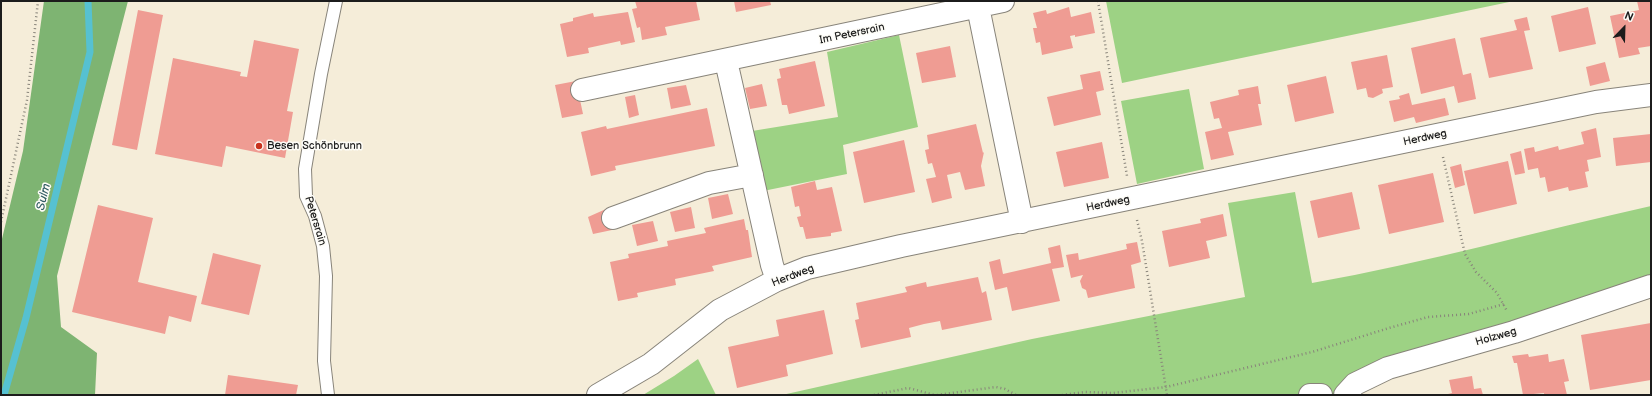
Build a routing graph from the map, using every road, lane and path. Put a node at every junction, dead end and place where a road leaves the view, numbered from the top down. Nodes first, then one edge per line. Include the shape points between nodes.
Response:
1 (38, 1) edge
2 (336, 1) edge
3 (1003, 1) edge
4 (1098, 1) edge
5 (978, 7) junction
6 (726, 61) junction
7 (582, 90) dead end
8 (1651, 95) edge
9 (1439, 135) junction
10 (752, 175) junction
11 (1131, 199) junction
12 (613, 218) dead end
13 (1, 222) edge
14 (1022, 222) junction
15 (777, 280) junction
16 (1651, 286) edge
17 (1504, 304) junction
18 (1514, 332) junction
19 (1166, 387) junction
20 (328, 395) edge
21 (598, 395) edge
22 (874, 395) edge
23 (936, 395) edge
24 (1016, 395) edge
25 (1062, 395) edge
26 (1167, 395) edge
27 (1310, 395) edge
28 (1321, 395) edge
29 (1345, 395) edge

1 - 13 path via 27,100
2 - 20 lane, Petersrain via 305,169 306,196 315,216 323,246 326,276 324,361
3 - 5 street, Im Petersrain
4 - 11 path
5 - 6 street, Im Petersrain
5 - 14 street
6 - 7 street, Im Petersrain
6 - 10 street
8 - 9 street, Herdweg via 1596,102
9 - 11 street, Herdweg
9 - 17 path via 1465,254 1473,268
10 - 12 street via 709,183
10 - 15 street
11 - 14 street, Herdweg
11 - 19 path via 1142,241
14 - 15 street, Herdweg via 886,249 807,268
15 - 21 street, Herdweg via 720,310 651,364
16 - 18 street, Holzweg
17 - 18 path
17 - 19 path via 1469,314 1428,318 1312,352
18 - 29 street, Holzweg via 1388,368 1355,384
19 - 25 path
19 - 26 path
22 - 23 path via 908,388
23 - 24 path via 996,387
27 - 28 street

